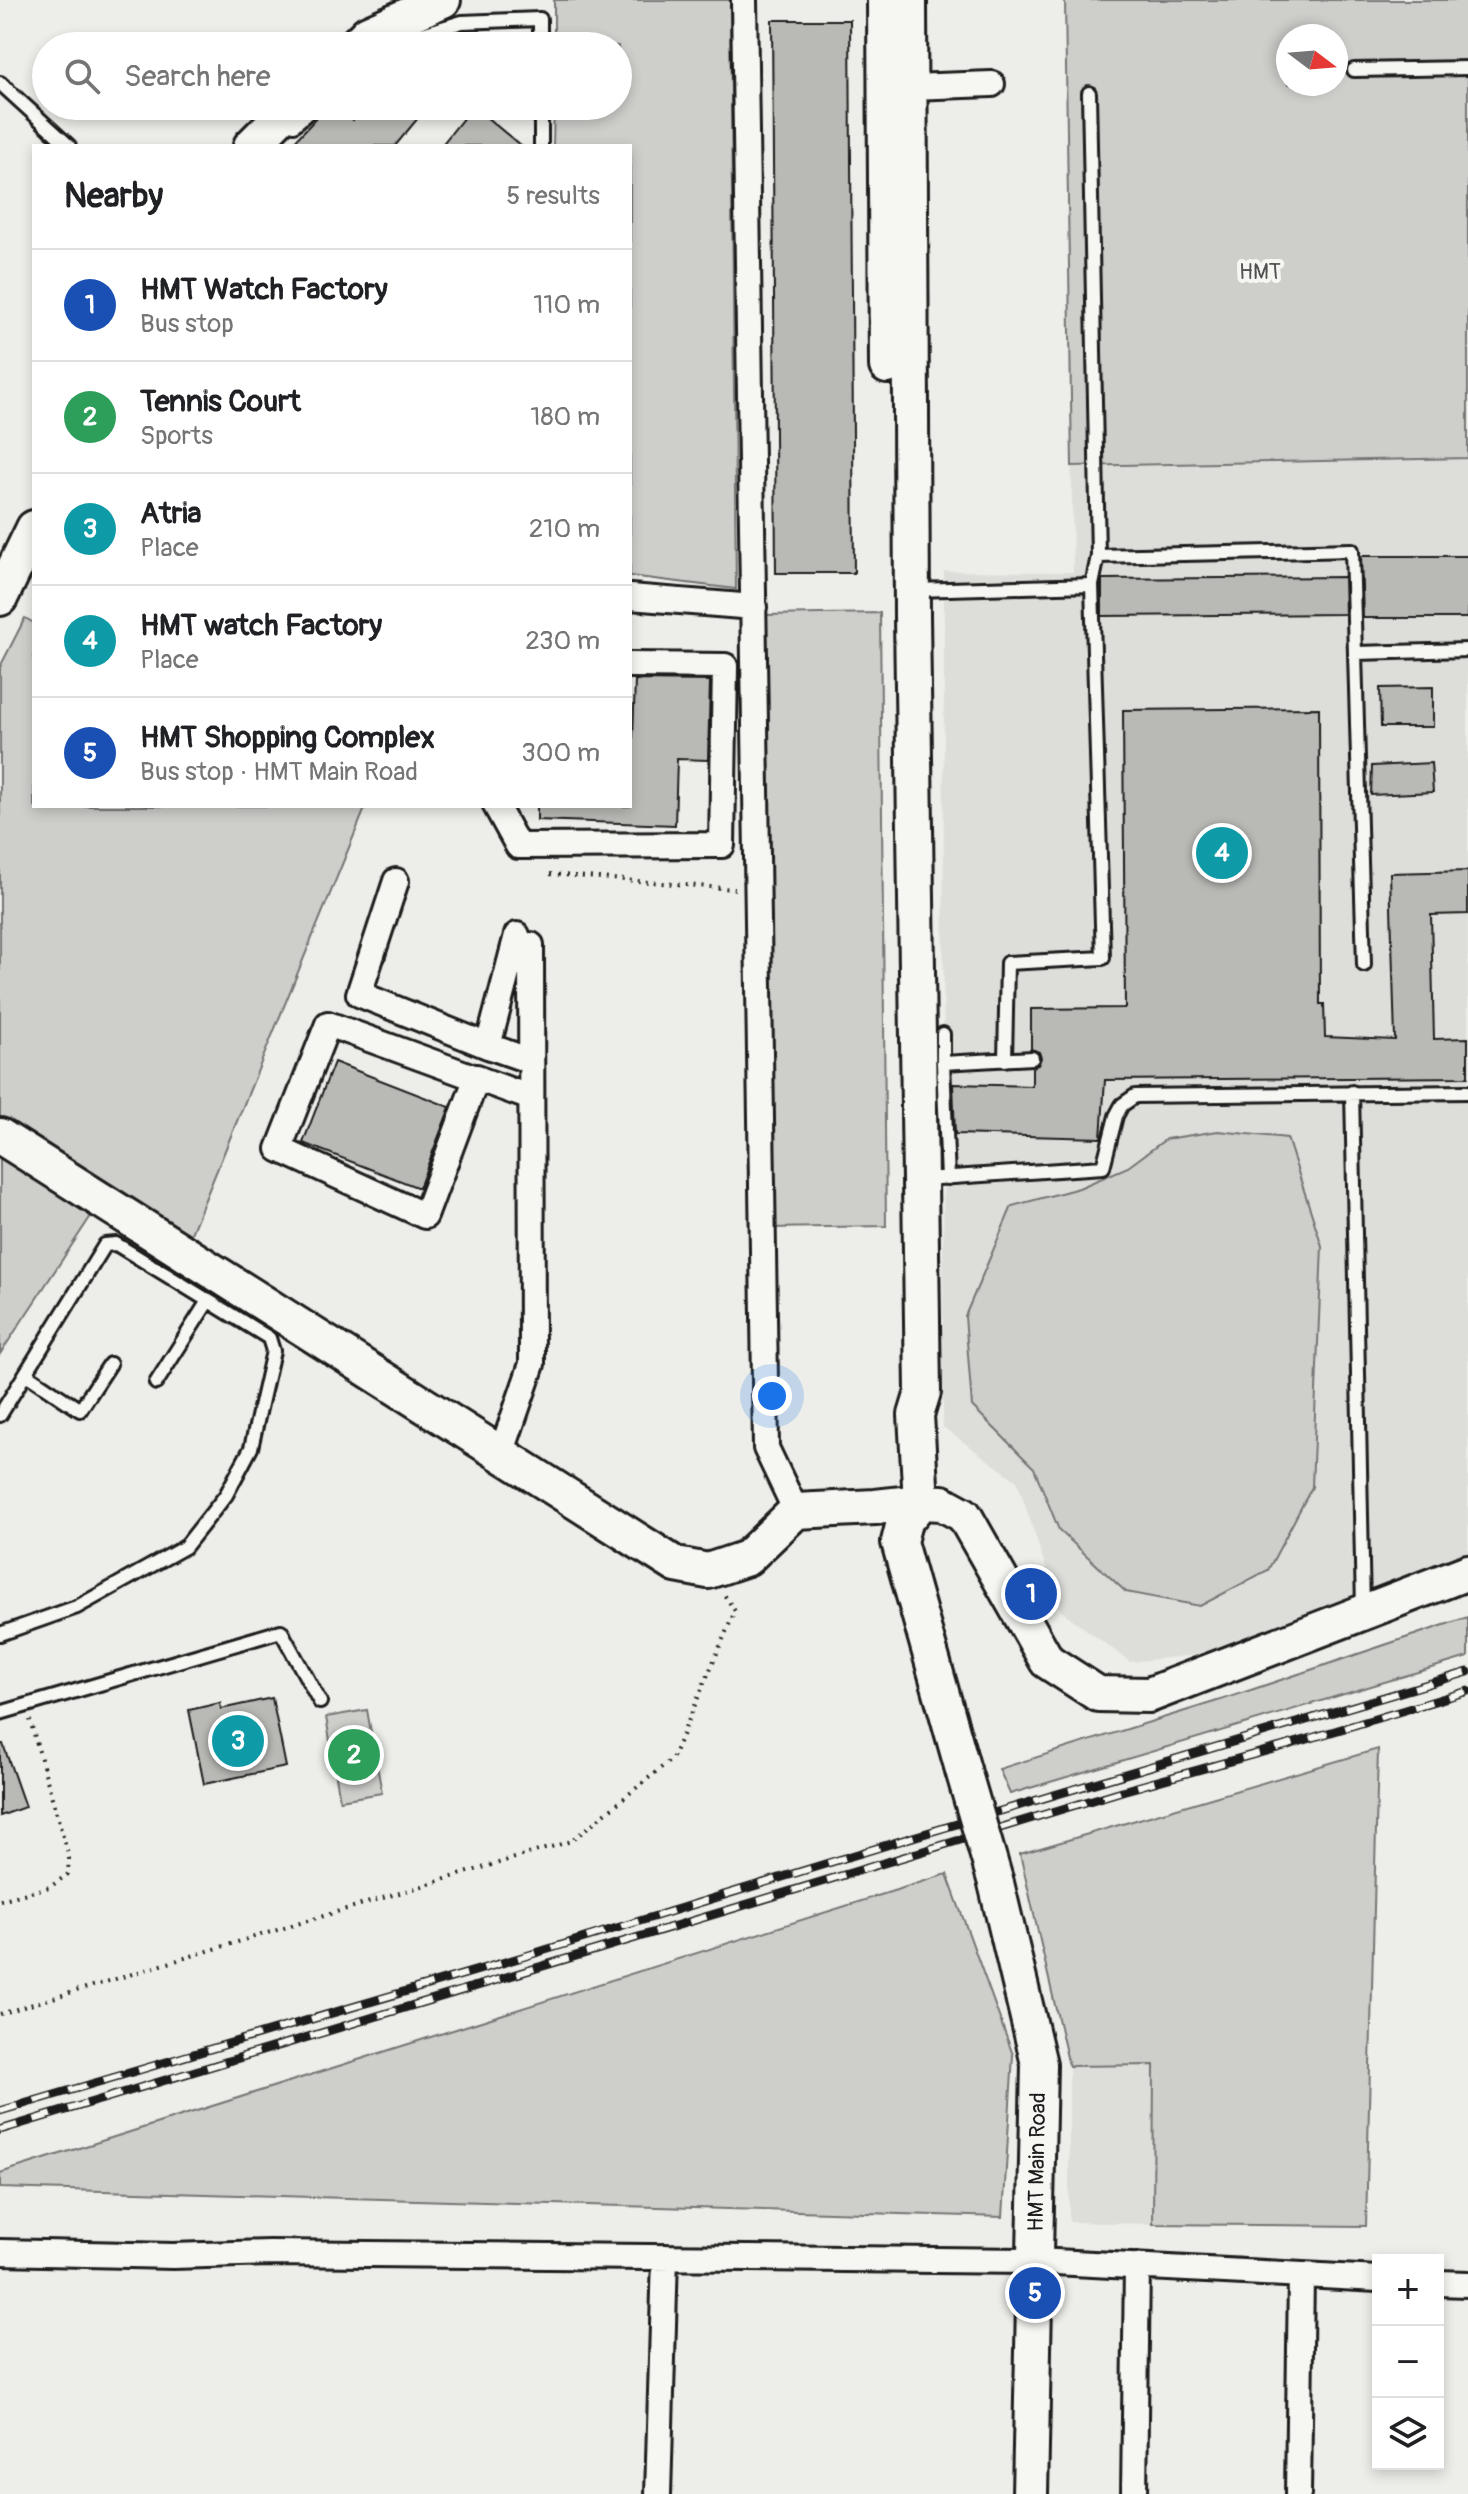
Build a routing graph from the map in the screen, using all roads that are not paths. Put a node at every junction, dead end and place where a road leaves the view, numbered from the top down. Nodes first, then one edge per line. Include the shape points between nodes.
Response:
1 (443, 0) edge
2 (744, 0) edge
3 (885, 0) edge
4 (909, 0) edge
5 (370, 32) edge
6 (429, 32) edge
7 (540, 32) edge
8 (1468, 68) edge
9 (1354, 70) dead end
10 (0, 83) edge
11 (992, 84) dead end
12 (910, 87) junction
13 (1089, 93) dead end
14 (32, 112) edge
15 (41, 120) edge
16 (541, 120) edge
17 (67, 144) edge
18 (541, 144) edge
19 (899, 295) junction
20 (32, 533) edge
21 (1098, 556) junction
22 (1092, 585) junction
23 (912, 590) junction
24 (632, 597) edge
25 (0, 598) edge
26 (754, 607) junction
27 (1468, 650) edge
28 (1356, 653) junction
29 (632, 665) edge
30 (497, 808) edge
31 (396, 881) dead end
32 (1364, 965) dead end
33 (943, 1034) dead end
34 (488, 1046) junction
35 (1032, 1058) dead end
36 (1005, 1060) junction
37 (531, 1061) junction
38 (943, 1063) junction
39 (477, 1077) junction
40 (1352, 1092) junction
41 (1468, 1092) edge
42 (531, 1098) junction
43 (0, 1136) edge
44 (934, 1179) junction
45 (208, 1301) junction
46 (110, 1364) dead end
47 (26, 1374) junction
48 (156, 1383) dead end
49 (0, 1415) edge
50 (916, 1415) junction
51 (501, 1454) junction
52 (921, 1502) junction
53 (796, 1511) junction
54 (1468, 1572) edge
55 (1363, 1612) junction
56 (0, 1634) edge
57 (320, 1702) dead end
58 (0, 1713) edge
59 (0, 2252) edge
60 (665, 2257) junction
61 (1036, 2261) junction
62 (1137, 2266) junction
63 (1301, 2275) junction
64 (1372, 2279) edge
65 (1444, 2283) edge
66 (1468, 2284) edge
67 (658, 2494) edge
68 (1030, 2494) edge
69 (1134, 2494) edge
70 (1298, 2494) edge

1 - 5 street
2 - 26 street
3 - 19 street
4 - 12 street
6 - 7 lane via 462,22 540,19
8 - 9 lane
10 - 14 lane
11 - 12 street
12 - 19 street
13 - 21 lane
15 - 17 lane
16 - 18 lane
19 - 23 street
19 - 50 street via 900,1299 905,1396
20 - 25 street
21 - 22 lane
21 - 28 lane via 1352,550
22 - 23 lane
22 - 36 lane via 1103,958 1007,963
23 - 44 street
24 - 26 street
26 - 53 street via 766,1448
27 - 28 lane
28 - 32 lane
29 - 30 street via 725,666 722,845 518,846
31 - 34 street via 359,994
33 - 38 lane
34 - 37 street
34 - 37 street via 524,940
35 - 36 lane
36 - 38 lane
37 - 42 street
38 - 44 lane
39 - 39 street via 328,1024 279,1149 425,1216
39 - 42 street
40 - 41 lane
40 - 44 lane via 1135,1096 1116,1116 1103,1167
40 - 55 lane
42 - 51 street via 532,1364
43 - 51 street
44 - 50 street via 923,1392
45 - 47 lane via 109,1243
45 - 48 lane
45 - 56 lane via 269,1338 273,1351 251,1448 226,1495 185,1547 77,1607
46 - 47 lane via 80,1410
47 - 49 lane
50 - 52 street
51 - 53 street via 676,1565 708,1571 747,1558
52 - 53 street
52 - 55 street via 942,1503 964,1515 1047,1661 1098,1694 1149,1695
52 - 61 street, HMT Main Road, bridge via 904,1522 899,1542 996,1883 1039,2064
54 - 55 street
57 - 58 lane via 281,1631
59 - 60 street
60 - 61 street
60 - 67 street
61 - 62 street
61 - 68 street, HMT Main Road
62 - 63 street
62 - 69 street
63 - 64 street
63 - 70 street
65 - 66 street

